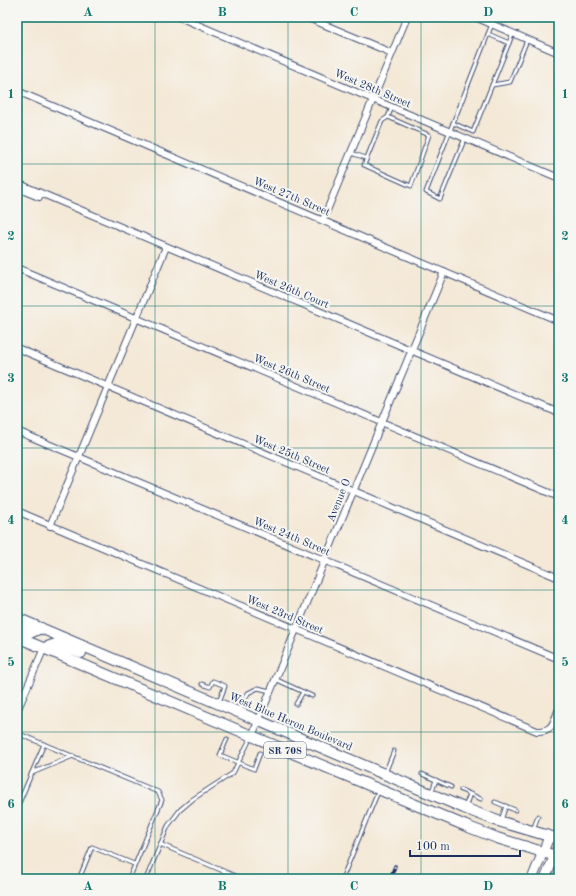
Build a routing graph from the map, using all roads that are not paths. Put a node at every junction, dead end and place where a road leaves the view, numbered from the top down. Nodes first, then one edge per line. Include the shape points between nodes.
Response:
1 (179, 17) edge
2 (306, 17) edge
3 (407, 17) edge
4 (475, 17) edge
5 (492, 24) junction
6 (513, 33) junction
7 (488, 34) junction
8 (527, 39) junction
9 (509, 43) junction
10 (559, 53) edge
11 (392, 54) junction
12 (492, 85) junction
13 (17, 91) edge
14 (373, 99) junction
15 (392, 107) junction
16 (388, 117) junction
17 (453, 123) junction
18 (450, 132) junction
19 (473, 132) junction
20 (467, 139) junction
21 (351, 152) junction
22 (366, 158) junction
23 (559, 178) edge
24 (17, 183) edge
25 (17, 188) edge
26 (323, 220) junction
27 (165, 249) junction
28 (17, 268) edge
29 (444, 272) junction
30 (136, 318) junction
31 (559, 321) edge
32 (17, 348) edge
33 (410, 352) junction
34 (108, 387) junction
35 (559, 413) edge
36 (559, 417) edge
37 (381, 422) junction
38 (17, 430) edge
39 (79, 457) junction
40 (353, 491) junction
41 (559, 497) edge
42 (17, 512) edge
43 (50, 526) junction
44 (324, 561) junction
45 (559, 578) edge
46 (17, 618) edge
47 (17, 628) edge
48 (41, 628) junction
49 (295, 629) junction
50 (17, 637) edge
51 (44, 648) junction
52 (559, 659) edge
53 (126, 665) junction
54 (275, 679) junction
55 (202, 684) dead end
56 (270, 691) junction
57 (303, 692) junction
58 (312, 696) dead end
59 (218, 703) junction
60 (296, 704) dead end
61 (559, 709) edge
62 (17, 711) edge
63 (239, 712) junction
64 (258, 720) junction
65 (17, 733) edge
66 (252, 736) junction
67 (227, 739) dead end
68 (44, 744) junction
69 (394, 751) dead end
70 (260, 753) dead end
71 (73, 756) junction
72 (237, 762) junction
73 (32, 773) junction
74 (384, 774) junction
75 (422, 774) dead end
76 (436, 780) junction
77 (451, 786) dead end
78 (379, 789) junction
79 (461, 790) dead end
80 (431, 794) junction
81 (470, 794) junction
82 (481, 799) dead end
83 (495, 802) dead end
84 (506, 806) junction
85 (17, 808) edge
86 (464, 808) junction
87 (515, 810) dead end
88 (538, 816) dead end
89 (500, 822) junction
90 (533, 832) junction
91 (554, 838) edge
92 (160, 844) junction
93 (559, 845) edge
94 (542, 853) junction
95 (557, 857) edge
96 (134, 864) junction
97 (79, 879) edge
98 (129, 879) edge
99 (146, 879) edge
100 (242, 879) edge
101 (342, 879) edge
102 (532, 879) edge
103 (545, 879) edge

1 - 14 street, West 28th Street
2 - 11 street
3 - 11 street
4 - 5 street
5 - 6 street
5 - 7 lane
6 - 8 street
6 - 9 lane
7 - 9 lane
7 - 17 lane
8 - 10 street
8 - 12 lane via 510,82
9 - 12 lane
11 - 14 street
12 - 19 lane
13 - 26 street, West 27th Street
14 - 15 street, West 28th Street
14 - 21 street
15 - 16 lane
15 - 18 street, West 28th Street
16 - 22 lane via 382,121
16 - 22 lane via 429,135 411,186 364,166
17 - 18 lane
17 - 19 lane
18 - 20 street, West 28th Street
18 - 20 lane via 426,192 440,199
19 - 20 lane
20 - 23 street, West 28th Street
21 - 22 lane
21 - 26 street
24 - 27 street, West 26th Court
25 - 27 street, West 26th Court
26 - 29 street, West 27th Street
27 - 30 street
27 - 33 street, West 26th Court
28 - 30 street, West 26th Street
29 - 31 street, West 27th Street
29 - 33 street, Avenue O
30 - 34 street
30 - 37 street, West 26th Street
32 - 34 street, West 25th Street
33 - 35 street, West 26th Court
33 - 36 street, West 26th Court
33 - 37 street, Avenue O
34 - 39 street
34 - 40 street, West 25th Street
37 - 40 street, Avenue O
37 - 41 street, West 26th Street
38 - 39 street, West 24th Street
39 - 43 street
39 - 44 street, West 24th Street
40 - 44 street, Avenue O
40 - 45 street, West 25th Street
42 - 43 street, West 23rd Street
43 - 49 street, West 23rd Street
44 - 49 street, Avenue O
44 - 52 street, West 24th Street
46 - 48 main road, West Blue Heron Boulevard / SR 708
47 - 48 main road via 30,633
48 - 53 main road, West Blue Heron Boulevard / SR 708
49 - 54 street, Avenue O
49 - 61 street, West 23rd Street via 537,731 547,731 551,728
50 - 51 main road, SR 708
51 - 53 main road via 56,644 119,669
51 - 62 street
51 - 66 main road, SR 708
53 - 59 main road, West Blue Heron Boulevard / SR 708
54 - 56 street, Avenue O
54 - 57 lane
55 - 59 lane via 210,687 213,681 225,686
56 - 63 lane via 258,688 248,692
56 - 64 street, Avenue O
57 - 58 lane
57 - 60 lane
59 - 63 main road, West Blue Heron Boulevard / SR 708
63 - 64 main road, West Blue Heron Boulevard / SR 708
64 - 66 street, Avenue O
64 - 74 main road, West Blue Heron Boulevard / SR 708
65 - 68 lane
66 - 72 lane
66 - 78 main road, SR 708
67 - 72 lane via 220,755
68 - 71 lane
68 - 73 lane
69 - 74 lane
70 - 72 lane via 254,769
71 - 73 lane
71 - 96 lane via 158,792 161,796 162,800
72 - 92 lane via 233,773 180,810 168,826
73 - 85 lane
74 - 80 main road, West Blue Heron Boulevard / SR 708
75 - 76 lane
76 - 77 lane
76 - 80 lane
78 - 94 main road, SR 708 via 497,838
78 - 101 lane
79 - 81 lane
80 - 86 main road, West Blue Heron Boulevard / SR 708
81 - 82 lane
81 - 86 lane
83 - 84 lane
84 - 87 lane
84 - 89 lane
86 - 89 main road, West Blue Heron Boulevard / SR 708
88 - 90 lane
89 - 90 main road, West Blue Heron Boulevard / SR 708
90 - 91 main road, West Blue Heron Boulevard / SR 708
91 - 94 main road
92 - 99 lane
92 - 100 lane
93 - 95 main road
94 - 95 main road, SR 708
94 - 102 main road
95 - 103 main road
96 - 97 lane via 92,847
96 - 98 lane

